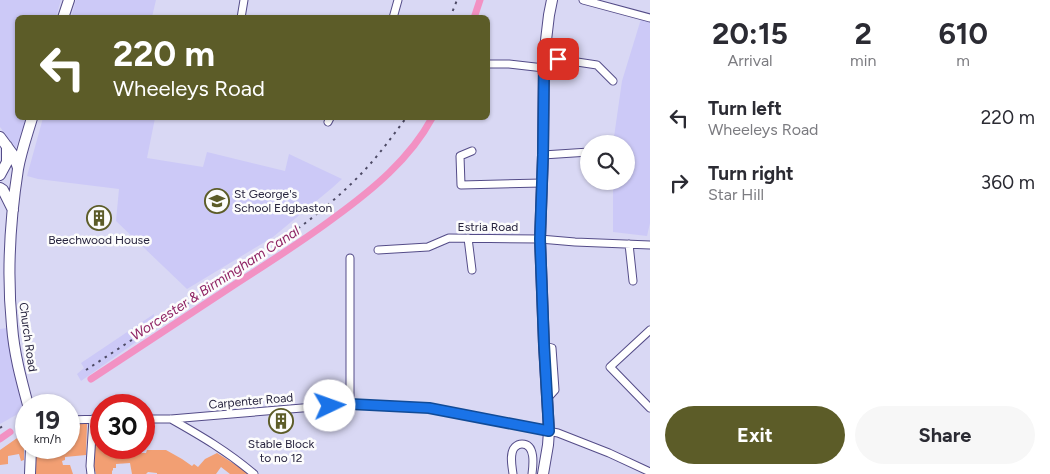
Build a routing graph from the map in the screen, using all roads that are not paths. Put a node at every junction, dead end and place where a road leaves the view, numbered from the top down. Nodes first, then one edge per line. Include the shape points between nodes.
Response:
1 (69, 0) edge
2 (244, 0) edge
3 (398, 0) edge
4 (552, 0) edge
5 (583, 0) edge
6 (64, 15) edge
7 (242, 15) edge
8 (394, 15) edge
9 (650, 18) edge
10 (544, 57) junction
11 (490, 64) edge
12 (544, 68) junction
13 (612, 81) dead end
14 (31, 120) edge
15 (3, 141) edge
16 (472, 151) dead end
17 (580, 153) edge
18 (543, 155) junction
19 (18, 169) junction
20 (0, 177) edge
21 (542, 182) junction
22 (0, 188) edge
23 (13, 211) junction
24 (468, 238) junction
25 (540, 239) junction
26 (629, 244) junction
27 (650, 245) edge
28 (378, 250) dead end
29 (350, 258) dead end
30 (472, 270) dead end
31 (632, 281) dead end
32 (650, 330) edge
33 (25, 394) edge
34 (350, 404) junction
35 (650, 408) edge
36 (155, 419) edge
37 (171, 419) junction
38 (549, 431) junction
39 (30, 459) edge
40 (91, 459) edge
41 (650, 472) edge
42 (30, 474) edge
43 (91, 474) edge
44 (254, 474) edge
45 (513, 474) edge
46 (532, 474) edge
47 (543, 474) edge

1 - 6 street
2 - 7 street
3 - 8 street
4 - 10 street
5 - 9 street
10 - 12 street
10 - 13 street via 597,65
11 - 12 street
12 - 18 street
14 - 19 street, Church Road
15 - 19 street via 17,161
15 - 20 street via 7,162
16 - 21 street via 460,156 460,184
17 - 18 street
18 - 21 street
19 - 20 street
19 - 23 street, Church Road
21 - 25 street
22 - 23 street
23 - 33 street, Church Road via 10,266 12,327
24 - 25 street, Estria Road
24 - 28 street, Estria Road via 449,238 428,247
24 - 30 street
25 - 26 street, Estria Road
25 - 38 street
26 - 27 street, Estria Road
26 - 31 street
29 - 34 street
32 - 35 street via 610,367
34 - 37 street, Carpenter Road
34 - 38 street, Carpenter Road via 429,408
36 - 37 street, Carpenter Road
37 - 44 street via 210,441
38 - 41 street, Carpenter Road
38 - 47 street
39 - 42 street
40 - 43 street
45 - 46 street via 513,451 520,444 529,446 534,463

